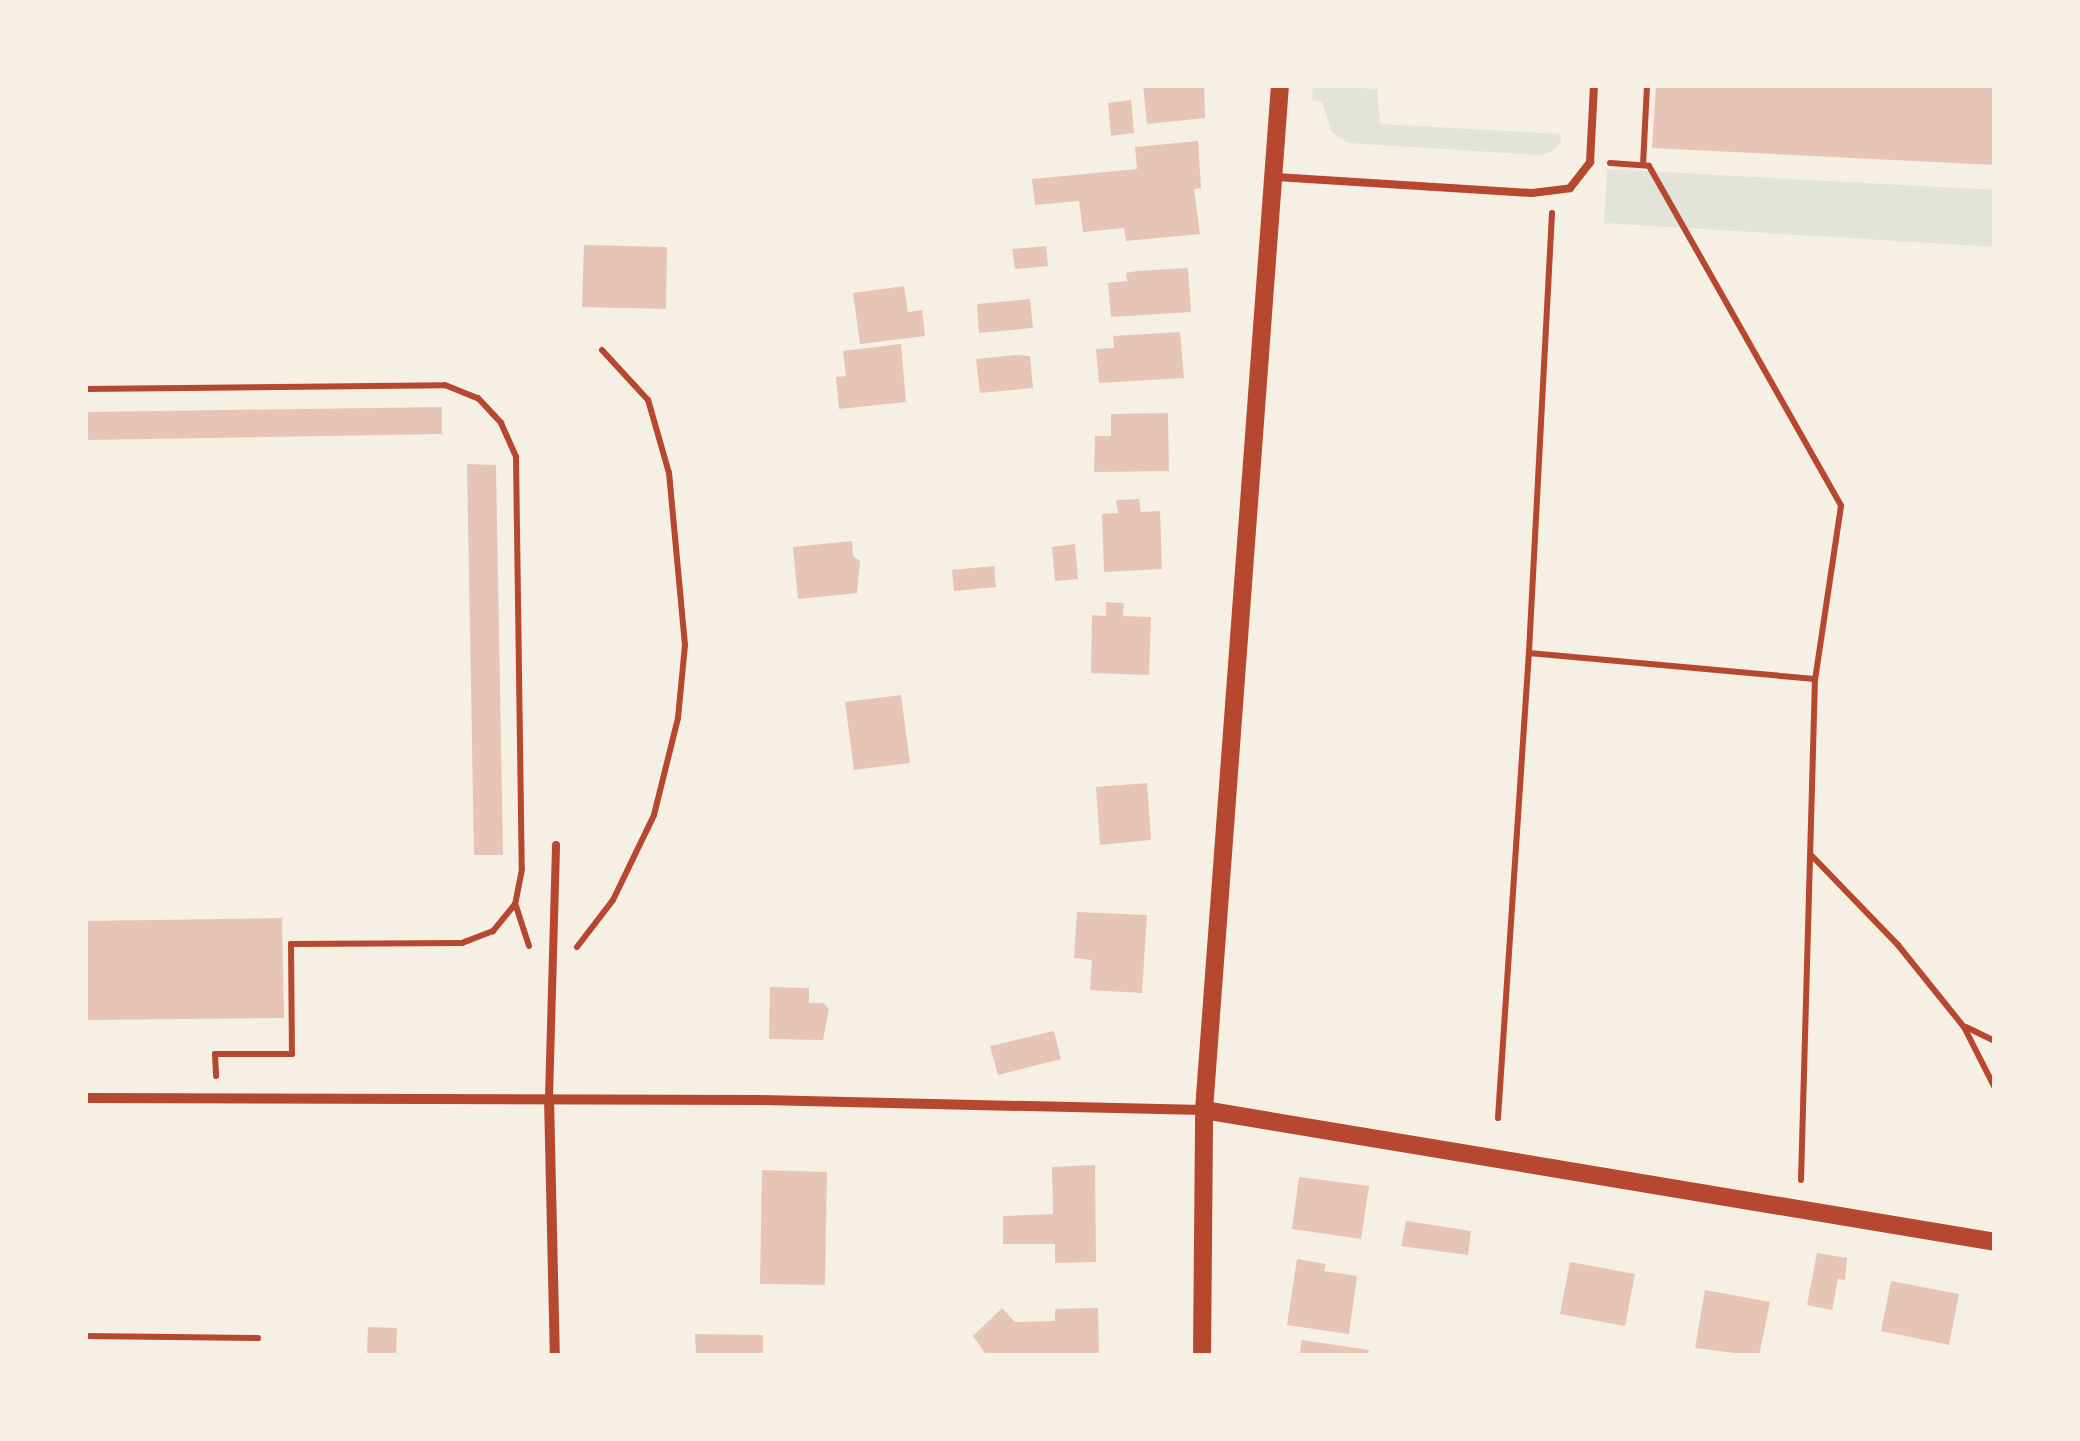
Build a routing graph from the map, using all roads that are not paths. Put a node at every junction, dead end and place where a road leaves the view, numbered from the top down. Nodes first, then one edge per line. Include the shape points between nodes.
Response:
1 (1280, 85) edge
2 (1594, 85) edge
3 (1275, 177) junction
4 (556, 844) dead end
5 (85, 1098) edge
6 (549, 1098) junction
7 (1204, 1110) junction
8 (1995, 1242) edge
9 (554, 1356) edge
10 (1202, 1356) edge

1 - 3 street
2 - 3 lane via 1590,162 1570,188
3 - 7 street
4 - 6 lane
5 - 6 street
6 - 7 street
6 - 9 street
7 - 8 street
7 - 10 street

